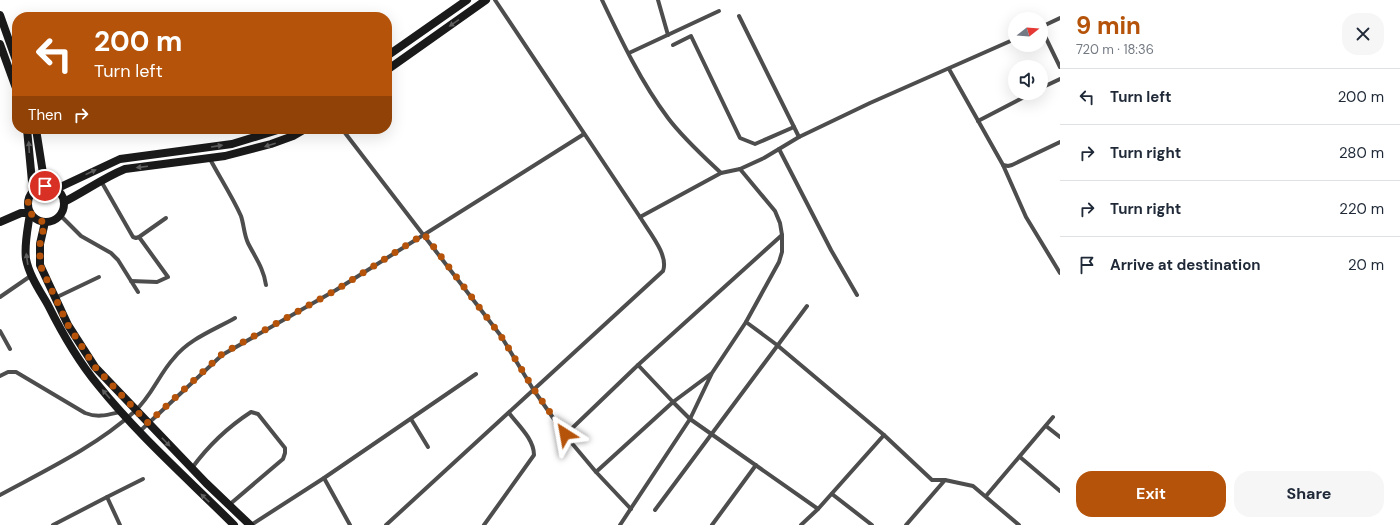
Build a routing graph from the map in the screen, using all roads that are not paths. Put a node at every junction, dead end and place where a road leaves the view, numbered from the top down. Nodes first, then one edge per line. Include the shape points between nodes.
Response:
1 (467, 0) edge
2 (486, 0) edge
3 (495, 0) edge
4 (602, 0) edge
5 (658, 0) edge
6 (719, 11) dead end
7 (0, 15) edge
8 (739, 16) dead end
9 (1060, 18) edge
10 (1048, 24) edge
11 (668, 35) junction
12 (1008, 42) edge
13 (1048, 42) edge
14 (0, 44) edge
15 (673, 44) dead end
16 (12, 49) edge
17 (392, 52) edge
18 (629, 53) junction
19 (392, 66) edge
20 (1060, 67) edge
21 (950, 69) junction
22 (12, 77) edge
23 (1060, 79) edge
24 (1048, 85) edge
25 (1018, 100) edge
26 (978, 121) junction
27 (794, 127) junction
28 (27, 134) edge
29 (37, 134) edge
30 (265, 134) edge
31 (296, 134) edge
32 (346, 134) edge
33 (584, 134) junction
34 (799, 137) junction
35 (1060, 142) edge
36 (779, 149) junction
37 (210, 159) junction
38 (1003, 165) junction
39 (742, 168) junction
40 (721, 173) junction
41 (101, 181) junction
42 (45, 186) junction
43 (56, 190) junction
44 (33, 192) junction
45 (64, 202) junction
46 (30, 213) junction
47 (60, 215) junction
48 (640, 217) junction
49 (166, 218) dead end
50 (0, 222) edge
51 (45, 222) junction
52 (424, 234) junction
53 (782, 235) junction
54 (139, 237) junction
55 (1060, 273) edge
56 (32, 275) junction
57 (99, 277) dead end
58 (131, 281) junction
59 (266, 285) dead end
60 (138, 292) dead end
61 (858, 295) dead end
62 (0, 297) edge
63 (55, 298) junction
64 (807, 306) dead end
65 (235, 318) dead end
66 (746, 322) junction
67 (0, 331) edge
68 (777, 345) junction
69 (10, 349) dead end
70 (638, 365) junction
71 (712, 372) junction
72 (476, 374) dead end
73 (0, 376) edge
74 (533, 388) junction
75 (673, 402) junction
76 (136, 410) junction
77 (120, 412) junction
78 (509, 413) junction
79 (1053, 417) dead end
80 (126, 418) junction
81 (411, 419) junction
82 (690, 419) junction
83 (148, 423) junction
84 (1046, 426) junction
85 (139, 432) junction
86 (565, 434) junction
87 (712, 434) junction
88 (884, 435) junction
89 (1060, 437) edge
90 (428, 447) dead end
91 (1020, 457) junction
92 (756, 465) junction
93 (192, 468) junction
94 (596, 472) junction
95 (324, 478) junction
96 (143, 479) dead end
97 (945, 480) junction
98 (1060, 491) edge
99 (832, 494) junction
100 (0, 495) edge
101 (986, 496) junction
102 (107, 497) junction
103 (229, 505) junction
104 (631, 509) junction
105 (818, 509) junction
106 (655, 510) dead end
107 (53, 525) edge
108 (120, 525) edge
109 (234, 525) edge
110 (250, 525) edge
111 (350, 525) edge
112 (386, 525) edge
113 (484, 525) edge
114 (620, 525) edge
115 (712, 525) edge
116 (801, 525) edge
117 (872, 525) edge
118 (906, 525) edge
119 (1019, 525) edge

1 - 17 street
2 -> 19 street
3 - 33 street
4 - 18 street
5 - 11 street
6 - 11 street
7 - 16 street
8 - 27 street
9 - 10 street
11 - 18 street
12 - 21 street
13 - 20 street
14 - 22 street
15 - 27 street via 691,36 740,138 755,144
18 - 40 street via 647,87 668,118
21 - 26 street
21 - 34 street
23 - 24 street
25 - 26 street
26 - 38 street
27 - 34 street
44 -> 28 street
29 - 42 street
43 -> 30 street via 120,159 232,144
31 -> 37 street via 271,144
32 - 52 street
33 - 48 street
33 - 52 street
34 - 36 street
35 - 38 street via 1012,165
36 - 39 street
36 - 61 street via 831,250
37 -> 41 street via 125,170
37 - 59 street via 239,213 247,242 260,264
38 - 55 street via 1026,217
39 - 40 street
39 - 53 street via 775,210
40 - 48 street
41 - 45 street
41 - 54 street via 133,237
42 - 43 street
42 - 44 street
43 - 45 street
44 - 46 street via 28,202
45 - 47 street
46 - 50 street via 21,213
46 - 51 street via 39,221
56 -> 46 street via 26,257
47 - 51 street via 51,222
47 - 58 street via 81,236 111,253
48 - 74 street via 663,256 666,264 663,271
49 - 54 street
51 - 63 street via 40,244 40,265
52 - 74 street via 501,336
52 - 83 street via 336,290 222,354
53 - 66 street via 779,262
53 - 70 street
54 - 58 street via 168,277 157,282
56 - 62 street
77 -> 56 street via 82,364 60,329
57 - 63 street
58 - 60 street
63 - 76 street via 68,325 95,367
64 - 68 street
65 - 76 street via 193,341 179,352
66 - 68 street
66 - 71 street
67 - 69 street
68 - 87 street
68 - 88 street
70 - 75 street
70 - 86 street
71 - 75 street
71 - 82 street
72 - 81 street
73 - 77 street via 16,372 93,416 100,417
74 - 78 street
74 - 86 street
75 - 82 street
75 - 94 street
76 - 80 street
76 - 83 street
77 - 80 street
78 - 112 street
78 - 113 street via 531,441 534,454
79 - 84 street
80 - 85 street
80 - 100 street via 82,450
81 - 90 street
81 - 95 street
82 - 87 street
82 - 104 street
83 - 85 street
83 -> 93 street
84 - 89 street
84 - 91 street
109 -> 85 street
86 - 94 street
87 - 92 street
87 - 106 street
88 - 97 street via 932,480
88 - 99 street
91 - 98 street
91 - 101 street
92 - 105 street
92 - 115 street
93 - 103 street
93 - 103 street via 202,454 238,421 251,412 258,414 285,448 286,453 283,459
94 - 104 street
95 - 110 street
95 - 111 street
96 - 102 street
97 - 101 street via 973,486
97 - 118 street
99 - 105 street
99 - 117 street
101 - 119 street
102 - 107 street
102 - 108 street
103 - 110 street
104 - 114 street
105 - 116 street

